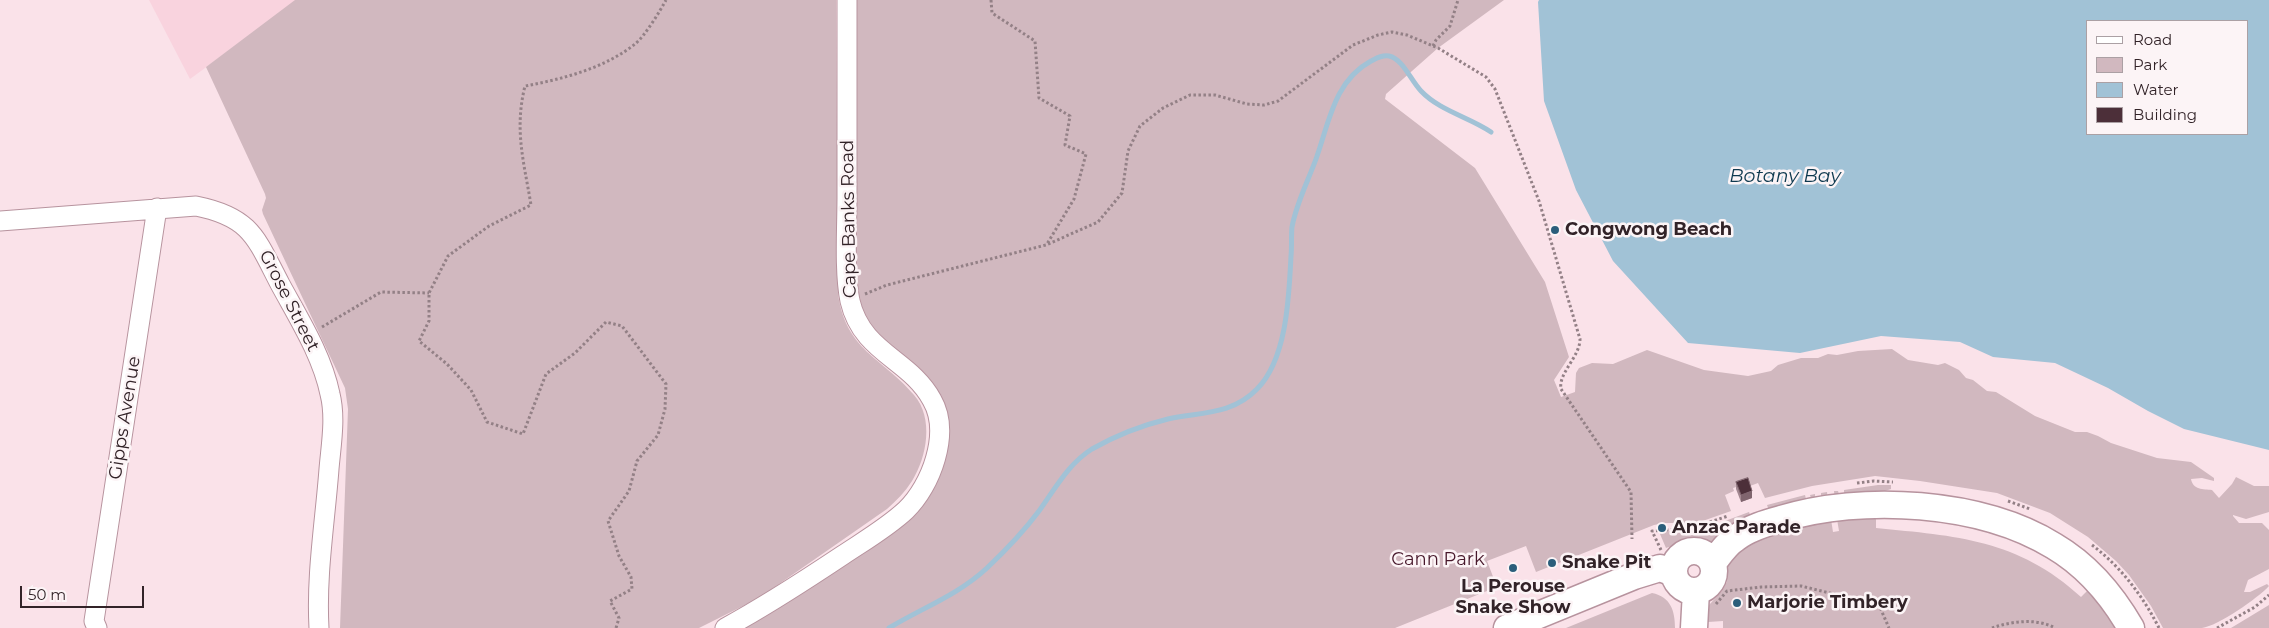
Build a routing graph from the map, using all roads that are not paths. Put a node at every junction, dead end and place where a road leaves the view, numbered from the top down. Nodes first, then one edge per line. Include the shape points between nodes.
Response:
1 (847, 0) edge
2 (157, 208) junction
3 (0, 221) edge
4 (1712, 563) junction
5 (1674, 573) junction
6 (1701, 609) edge
7 (96, 628) edge
8 (319, 628) edge
9 (725, 628) edge
10 (1508, 628) edge
11 (2131, 628) edge

1 - 9 street, Cape Banks Road via 850,298 854,318 864,333 913,377 932,400 938,416 939,434 934,463 923,488 906,510 767,605
2 - 3 street, Grose Street
2 - 7 street, Gipps Avenue via 94,622
2 - 8 street, Grose Street via 196,206 219,211 238,220 256,238 322,367 331,395 333,425 319,590
4 - 5 main road via 1701,552 1689,551 1676,561
4 - 6 main road via 1714,572 1705,588
4 - 11 main road via 1726,545 1743,533 1806,512 1878,504 1971,515 2018,528 2061,550 2110,594
5 - 6 main road
5 - 10 main road via 1660,568 1634,576

